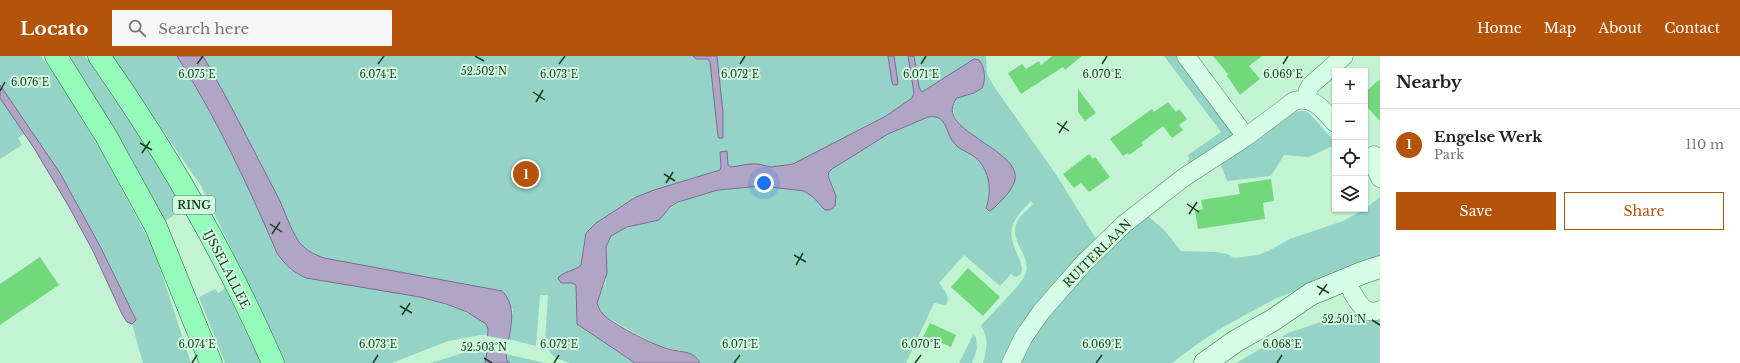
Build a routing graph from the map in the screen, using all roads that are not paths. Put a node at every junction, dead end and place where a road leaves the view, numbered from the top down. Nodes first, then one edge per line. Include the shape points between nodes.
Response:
1 (56, 56) edge
2 (99, 56) edge
3 (1186, 56) edge
4 (1344, 56) edge
5 (1306, 99) junction
6 (1332, 120) edge
7 (1246, 137) junction
8 (1373, 154) edge
9 (1380, 178) edge
10 (1380, 267) edge
11 (1380, 283) edge
12 (1352, 292) junction
13 (1380, 310) edge
14 (1273, 320) junction
15 (211, 363) edge
16 (273, 363) edge
17 (1011, 363) edge
18 (1205, 363) edge

1 - 15 main road via 106,136 156,227
2 - 16 main road, IJSSELALLEE / RING via 149,129 193,204 257,326
3 - 7 street
4 - 5 street via 1312,85
5 - 6 street via 1315,102
5 - 7 street, RUITERLAAN via 1294,101
7 - 17 street, RUITERLAAN via 1183,178 1123,224 1041,312 1023,338
8 - 9 street
10 - 14 main road via 1311,294
11 - 12 main road
12 - 13 street via 1363,309 1368,312
12 - 14 main road
14 - 18 main road via 1236,341

